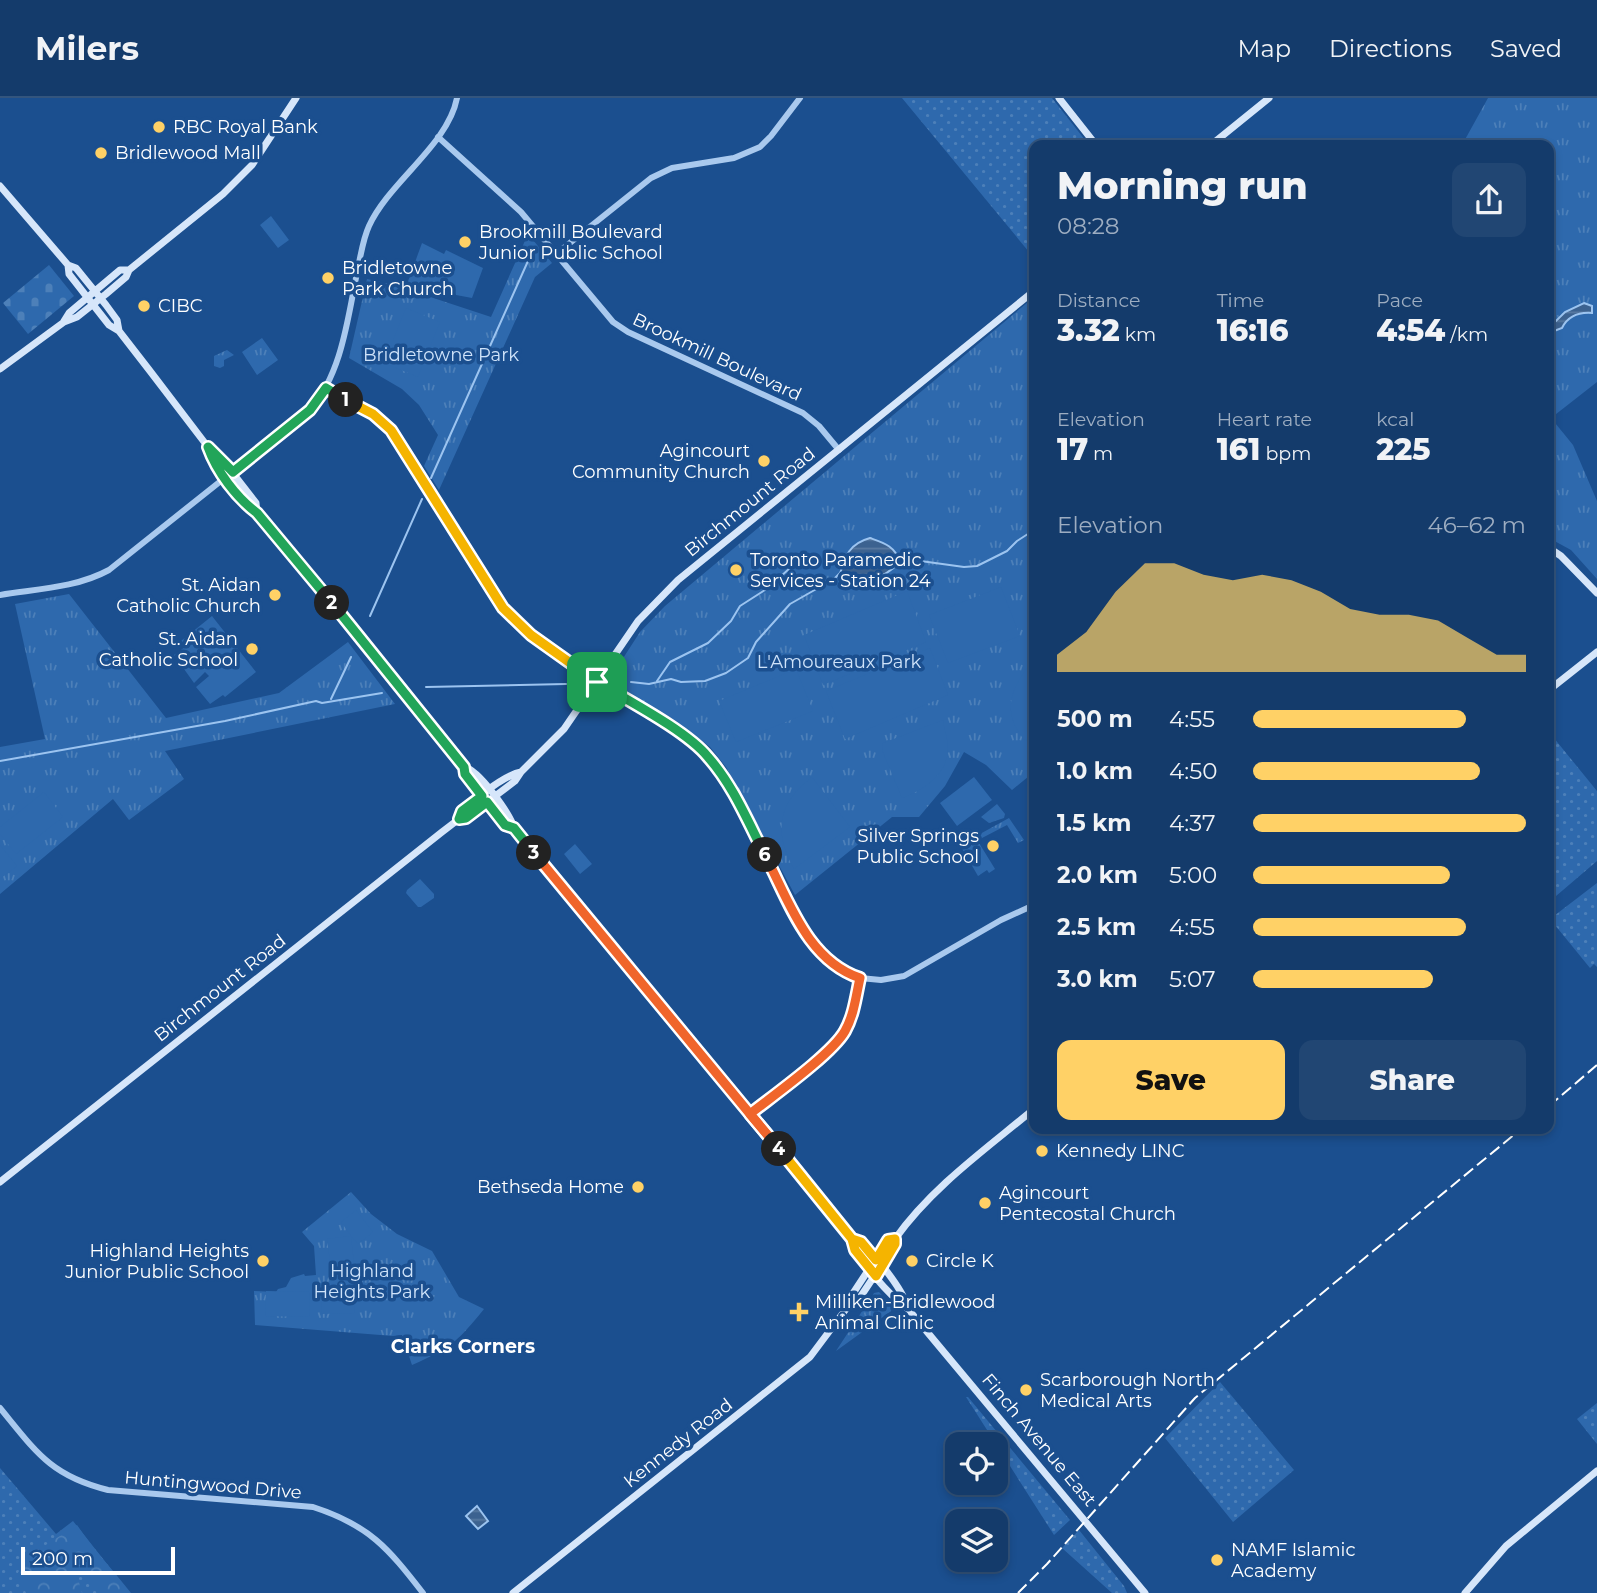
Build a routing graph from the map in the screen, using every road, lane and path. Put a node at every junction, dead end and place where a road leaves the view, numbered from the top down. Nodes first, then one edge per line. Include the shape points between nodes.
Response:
1 (296, 98) edge
2 (457, 98) edge
3 (800, 98) edge
4 (1059, 98) edge
5 (1269, 98) edge
6 (438, 137) junction
7 (1092, 140) edge
8 (1217, 140) edge
9 (0, 186) edge
10 (556, 254) junction
11 (68, 265) junction
12 (98, 295) junction
13 (1029, 295) edge
14 (90, 301) junction
15 (120, 331) junction
16 (0, 369) edge
17 (326, 388) junction
18 (208, 447) junction
19 (839, 450) junction
20 (233, 472) junction
21 (225, 478) junction
22 (257, 513) junction
23 (1554, 551) edge
24 (1597, 593) edge
25 (0, 595) edge
26 (1597, 652) edge
27 (597, 682) junction
28 (1554, 686) edge
29 (464, 767) junction
30 (492, 793) junction
31 (484, 799) junction
32 (514, 828) junction
33 (1029, 907) edge
34 (860, 978) junction
35 (1029, 1113) edge
36 (750, 1114) junction
37 (0, 1182) edge
38 (852, 1239) junction
39 (895, 1239) junction
40 (876, 1260) junction
41 (881, 1267) junction
42 (870, 1268) junction
43 (876, 1276) junction
44 (849, 1306) junction
45 (908, 1309) junction
46 (0, 1408) edge
47 (1597, 1471) edge
48 (423, 1593) edge
49 (513, 1593) edge
50 (1145, 1593) edge
51 (1465, 1593) edge

1 - 12 main road via 252,165 223,194 129,270 120,270
2 - 6 street
3 - 10 street via 760,147 734,158 671,168 651,178
4 - 7 main road
5 - 8 main road
6 - 10 street, Brookmill Boulevard via 521,212
6 - 17 street via 377,209 366,233
9 - 11 main road, Finch Avenue East
10 - 19 street, Brookmill Boulevard via 613,322 803,413
11 - 12 main road, Finch Avenue East via 76,268
11 - 14 main road, Finch Avenue East via 69,274
12 - 14 main road
12 - 15 main road, Finch Avenue East
13 - 19 main road, Birchmount Road
14 - 15 main road, Finch Avenue East via 109,325
14 - 16 main road
15 - 18 main road, Finch Avenue East
17 - 20 street via 310,410
17 - 27 street via 373,414 391,430 503,608 531,635
18 - 20 main road, Finch Avenue East
18 - 21 main road, Finch Avenue East
19 - 27 main road, Birchmount Road via 678,580 638,621
20 - 21 street
20 - 22 main road, Finch Avenue East via 256,503
21 - 22 main road, Finch Avenue East
21 - 25 street via 95,578
22 - 29 main road, Finch Avenue East
23 - 24 main road
26 - 28 main road
27 - 30 main road, Birchmount Road via 564,729
27 - 34 street via 708,756 729,785 811,943 833,965
29 - 30 main road, Finch Avenue East via 471,768
29 - 31 main road, Finch Avenue East
30 - 31 main road, Birchmount Road
30 - 32 main road, Finch Avenue East
31 - 32 main road, Finch Avenue East via 505,825
31 - 37 main road, Birchmount Road via 462,811 459,819
32 - 36 main road, Finch Avenue East
33 - 34 street via 904,976
34 - 36 street via 852,1015 842,1035
35 - 39 main road, Kennedy Road via 953,1177
36 - 38 main road, Finch Avenue East
38 - 40 main road, Finch Avenue East via 861,1242
38 - 42 main road, Finch Avenue East
39 - 40 main road, Kennedy Road via 888,1240
39 - 41 main road, Kennedy Road
40 - 41 main road, Finch Avenue East
40 - 42 main road, Kennedy Road
41 - 43 main road, Kennedy Road
41 - 45 main road, Finch Avenue East via 904,1295
42 - 43 main road, Finch Avenue East
42 - 44 main road, Kennedy Road
43 - 44 main road, Kennedy Road
43 - 45 main road, Finch Avenue East
44 - 49 main road, Kennedy Road via 810,1357
45 - 50 main road, Finch Avenue East
46 - 48 street, Huntingwood Drive via 40,1457 85,1484 108,1490 313,1507 338,1515 385,1546
47 - 51 main road via 1506,1546

